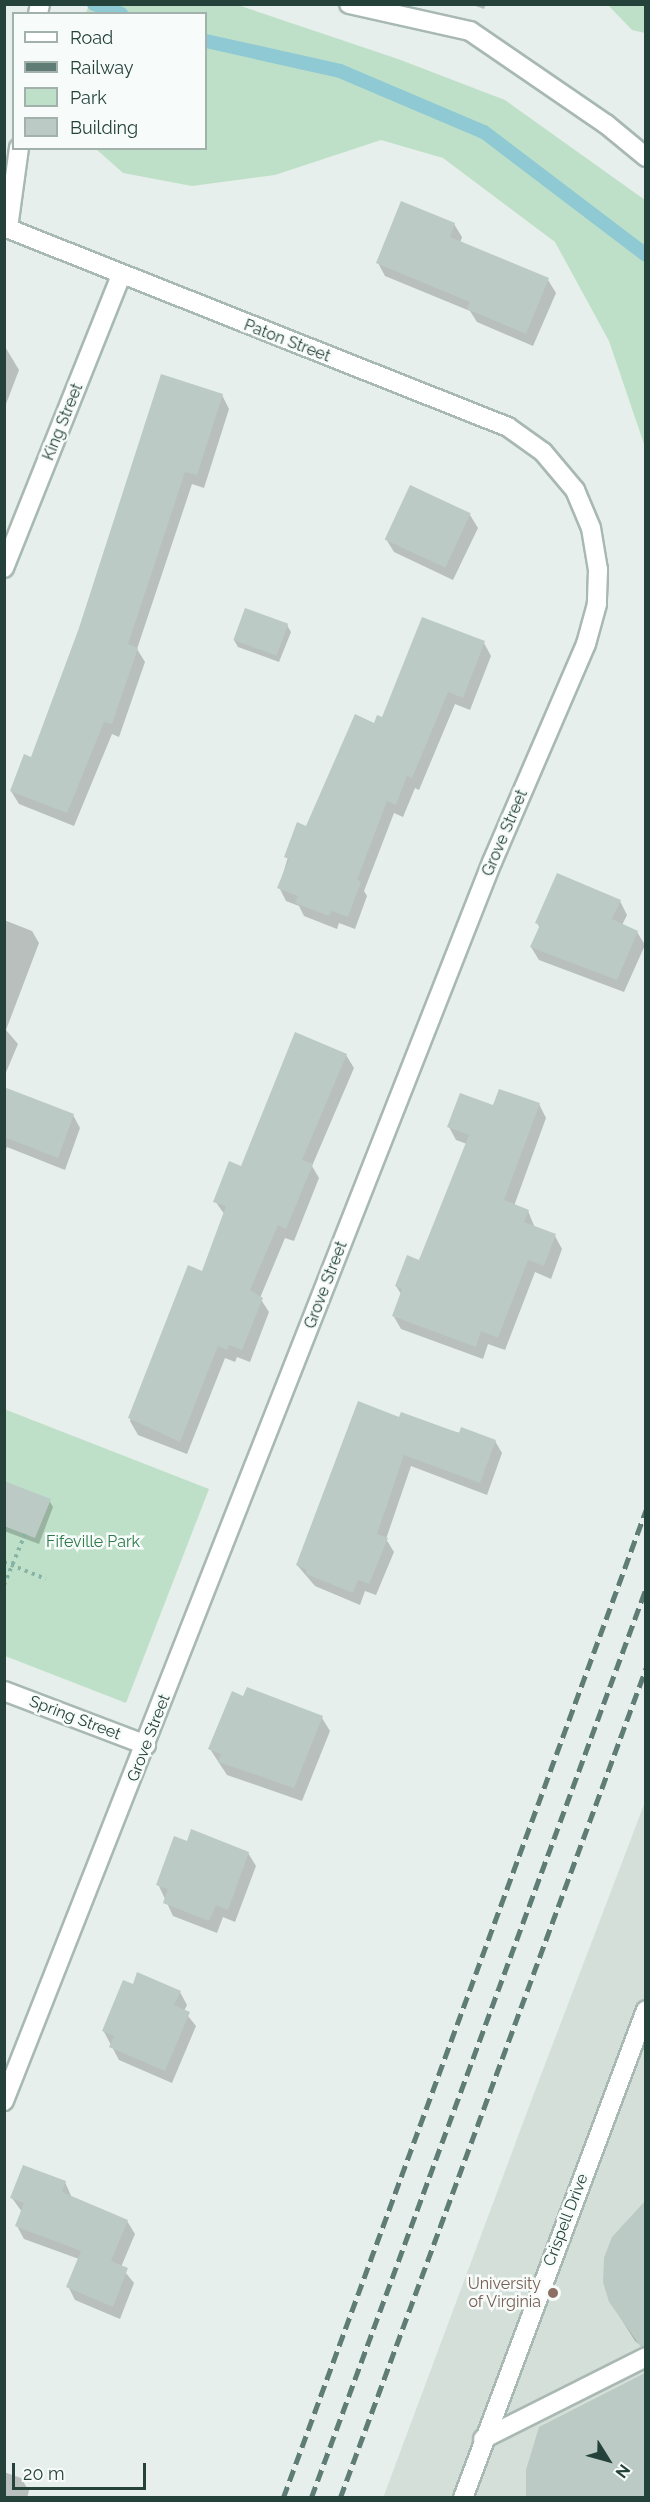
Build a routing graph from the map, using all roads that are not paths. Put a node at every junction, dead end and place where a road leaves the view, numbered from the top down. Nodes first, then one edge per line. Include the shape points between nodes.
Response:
1 (349, 4) edge
2 (19, 150) edge
3 (645, 157) edge
4 (7, 227) edge
5 (121, 276) junction
6 (558, 471) joint
7 (4, 568) edge
8 (4, 1691) edge
9 (146, 1745) junction
10 (645, 2010) edge
11 (4, 2101) edge
12 (645, 2357) edge
13 (483, 2439) junction
14 (463, 2498) edge

1 - 3 street via 471,31 606,124
2 - 4 street
4 - 5 street, Paton Street
5 - 6 street, Paton Street via 508,427 543,452
5 - 7 street, King Street
6 - 9 street, Grove Street via 574,490 591,528 598,570 597,604 586,645 488,872
8 - 9 street, Spring Street
9 - 11 street, Grove Street
10 - 13 street, Crispell Drive
12 - 13 street
13 - 14 street, Crispell Drive

